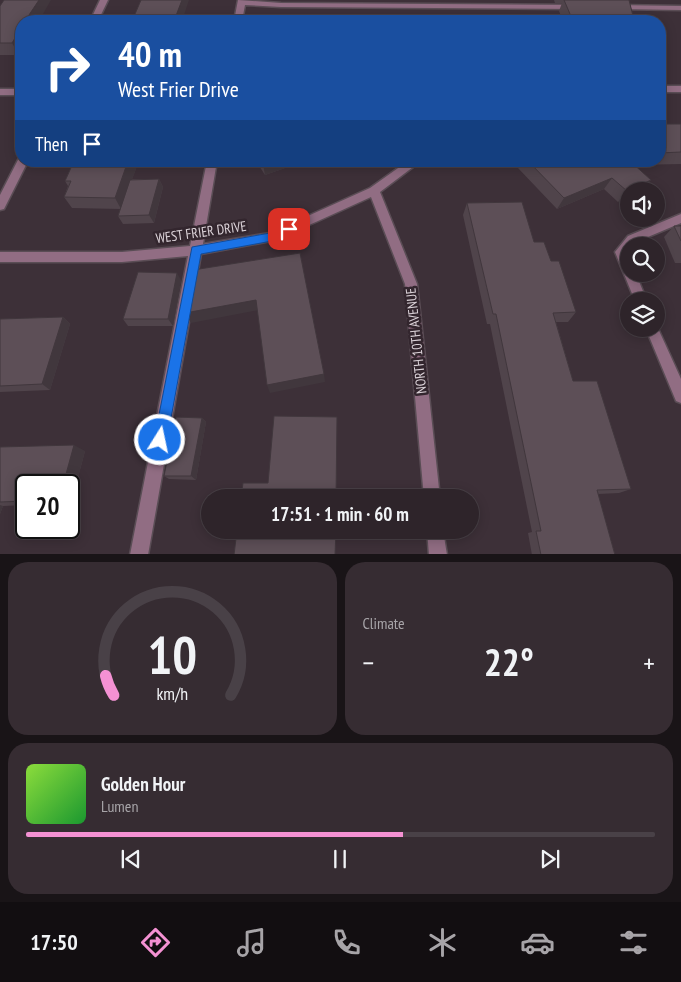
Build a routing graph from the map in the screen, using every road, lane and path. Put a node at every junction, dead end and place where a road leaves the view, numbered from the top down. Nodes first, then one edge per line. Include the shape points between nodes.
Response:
1 (104, 0) edge
2 (673, 0) edge
3 (242, 1) edge
4 (584, 7) edge
5 (604, 7) edge
6 (680, 9) edge
7 (97, 15) edge
8 (239, 15) edge
9 (666, 89) edge
10 (681, 89) edge
11 (0, 92) edge
12 (15, 92) edge
13 (20, 167) edge
14 (211, 167) edge
15 (408, 167) edge
16 (374, 191) junction
17 (0, 206) edge
18 (681, 218) edge
19 (637, 237) edge
20 (196, 250) junction
21 (0, 257) edge
22 (656, 337) edge
23 (681, 396) edge
24 (431, 489) edge
25 (436, 539) edge
26 (139, 554) edge
27 (438, 554) edge

1 - 7 street
2 - 6 street
3 - 4 street via 281,5
3 - 8 street
5 - 6 street
9 - 10 street
11 - 12 street
13 - 17 street
14 - 20 street
15 - 16 street, WEST FRIER DRIVE
16 - 20 street, WEST FRIER DRIVE via 272,237
16 - 24 street, NORTH 10TH AVENUE via 411,284
18 - 19 street
20 - 21 street, WEST FRIER DRIVE via 122,257
20 - 26 street
22 - 23 street
25 - 27 street

